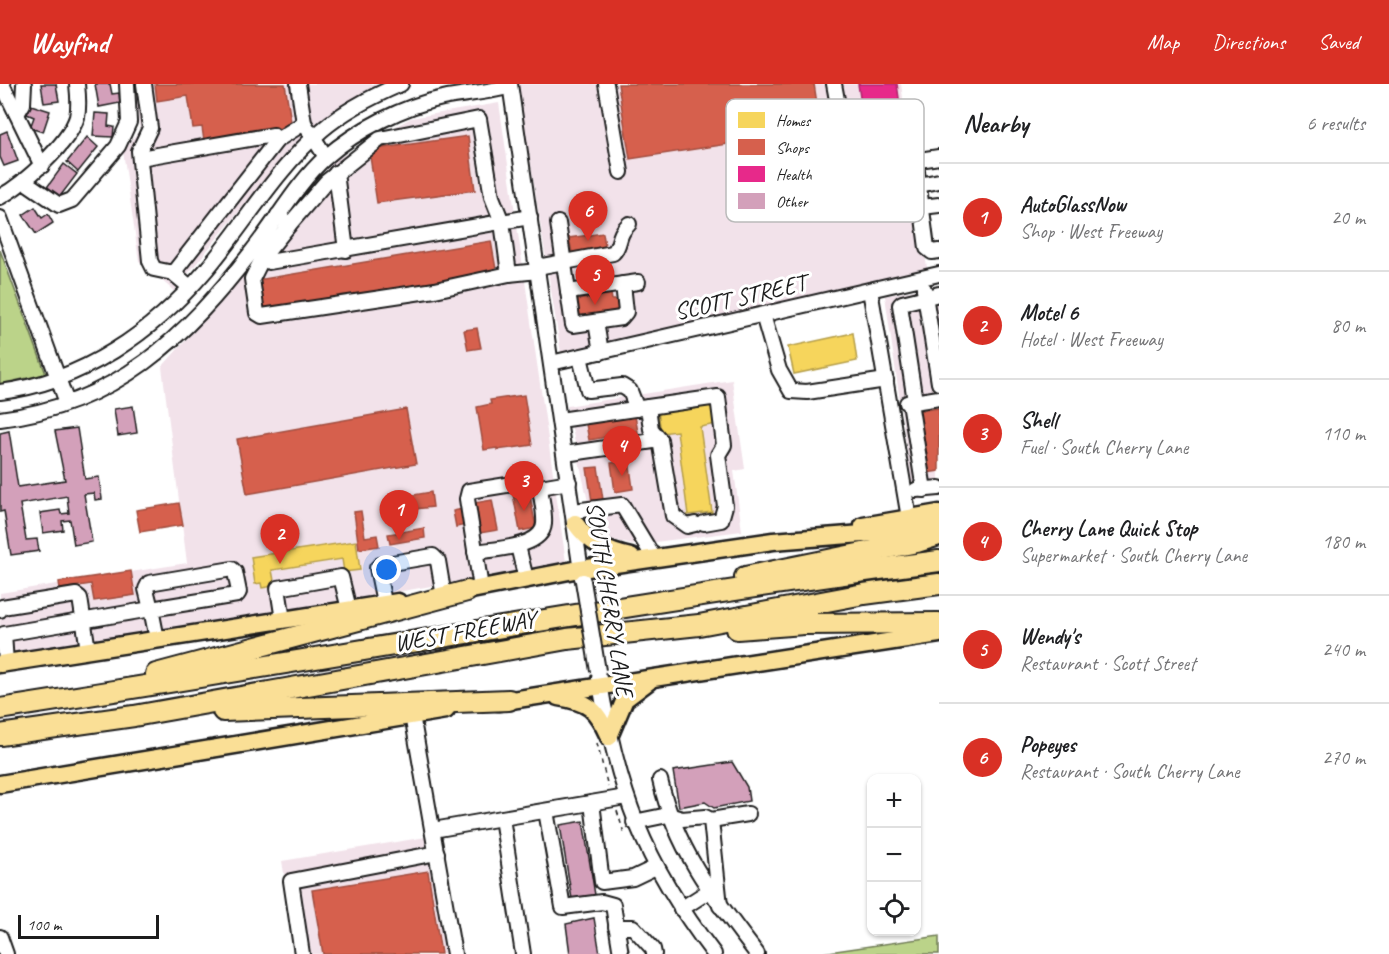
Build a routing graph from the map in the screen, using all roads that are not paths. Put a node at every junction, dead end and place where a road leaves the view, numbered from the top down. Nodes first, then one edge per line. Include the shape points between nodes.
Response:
1 (2, 84) edge
2 (24, 84) edge
3 (77, 84) edge
4 (127, 84) edge
5 (144, 84) edge
6 (300, 84) edge
7 (401, 84) edge
8 (606, 84) edge
9 (834, 84) edge
10 (510, 85) edge
11 (382, 88) edge
12 (837, 99) edge
13 (410, 107) junction
14 (17, 114) junction
15 (304, 123) junction
16 (417, 130) junction
17 (313, 139) junction
18 (277, 140) junction
19 (326, 157) junction
20 (939, 157) edge
21 (140, 158) junction
22 (924, 160) edge
23 (42, 165) junction
24 (314, 171) junction
25 (621, 172) dead end
26 (331, 177) junction
27 (24, 181) junction
28 (939, 181) edge
29 (924, 183) edge
30 (0, 197) edge
31 (939, 205) edge
32 (924, 207) edge
33 (278, 215) junction
34 (530, 217) junction
35 (0, 218) edge
36 (502, 222) junction
37 (924, 222) edge
38 (558, 223) dead end
39 (629, 224) dead end
40 (289, 225) junction
41 (939, 228) edge
42 (925, 230) junction
43 (346, 250) junction
44 (933, 250) edge
45 (258, 254) junction
46 (564, 262) junction
47 (537, 269) junction
48 (173, 273) junction
49 (510, 274) junction
50 (939, 274) edge
51 (921, 278) junction
52 (638, 282) dead end
53 (623, 284) junction
54 (190, 287) junction
55 (870, 290) junction
56 (568, 292) junction
57 (932, 296) edge
58 (763, 315) junction
59 (596, 322) junction
60 (601, 352) junction
61 (580, 357) junction
62 (551, 363) junction
63 (59, 378) junction
64 (886, 380) junction
65 (939, 383) edge
66 (0, 392) edge
67 (939, 398) edge
68 (912, 402) junction
69 (67, 403) junction
70 (890, 405) junction
71 (642, 408) junction
72 (0, 419) edge
73 (560, 420) junction
74 (660, 440) junction
75 (565, 454) junction
76 (569, 482) junction
77 (540, 487) junction
78 (939, 488) edge
79 (924, 490) junction
80 (905, 491) junction
81 (939, 513) edge
82 (574, 517) junction
83 (909, 518) junction
84 (939, 528) edge
85 (939, 536) edge
86 (773, 541) junction
87 (518, 546) junction
88 (475, 552) junction
89 (649, 558) junction
90 (939, 561) edge
91 (582, 574) junction
92 (526, 579) junction
93 (939, 584) edge
94 (474, 590) junction
95 (444, 596) junction
96 (668, 600) junction
97 (385, 608) junction
98 (151, 609) junction
99 (349, 609) junction
100 (0, 611) edge
101 (283, 620) junction
102 (83, 621) junction
103 (939, 623) edge
104 (699, 625) junction
105 (4, 634) junction
106 (939, 634) edge
107 (157, 639) junction
108 (88, 650) junction
109 (3, 664) edge
110 (656, 677) junction
111 (599, 678) junction
112 (547, 694) junction
113 (509, 700) junction
114 (45, 702) junction
115 (0, 709) edge
116 (412, 715) junction
117 (134, 716) junction
118 (0, 735) edge
119 (602, 737) junction
120 (660, 780) dead end
121 (0, 784) edge
122 (626, 797) junction
123 (592, 803) junction
124 (546, 811) junction
125 (748, 814) dead end
126 (668, 815) junction
127 (502, 818) junction
128 (711, 820) junction
129 (634, 822) junction
130 (433, 830) junction
131 (437, 854) junction
132 (656, 867) junction
133 (709, 891) junction
134 (720, 906) junction
135 (681, 909) junction
136 (616, 927) junction
137 (0, 938) edge
138 (6, 954) edge
139 (302, 954) edge
140 (454, 954) edge
141 (523, 954) edge
142 (621, 954) edge
143 (654, 954) edge
144 (714, 954) edge
145 (757, 954) edge

1 - 14 street
2 - 14 street via 23,104
3 - 23 street via 77,117
4 - 27 street via 129,123 118,146 72,200 59,205
5 - 21 street via 150,128 139,151
6 - 15 street
7 - 11 street
8 - 25 street
9 - 12 street
10 - 13 street
10 - 34 street, SOUTH CHERRY LANE
11 - 17 street
13 - 16 street
13 - 19 street via 367,129
14 - 23 street
15 - 17 street
15 - 18 street
16 - 26 street via 380,139
16 - 36 street via 479,119 492,197
17 - 19 street
17 - 54 street
18 - 21 street via 273,135
18 - 48 street
19 - 24 street
20 - 22 street
21 - 48 street via 150,261 154,269
23 - 27 street
24 - 26 street
24 - 33 street
26 - 40 street
26 - 43 street
27 - 30 street
28 - 29 street
31 - 32 street
33 - 40 street
33 - 45 street
34 - 36 street
34 - 47 street, SOUTH CHERRY LANE
35 - 63 street
36 - 43 street
36 - 49 street
37 - 42 street
38 - 46 street
39 - 46 street via 621,232 613,253
40 - 45 street
41 - 42 street
42 - 44 street
43 - 45 street via 269,262
45 - 49 street via 252,279 257,313 262,316 435,290
45 - 69 street via 162,350 122,378
46 - 47 street
46 - 56 street
47 - 49 street
47 - 62 street, SOUTH CHERRY LANE
48 - 54 street
50 - 51 street, SCOTT STREET
51 - 55 street, SCOTT STREET
51 - 57 street
52 - 53 street
53 - 56 street
53 - 59 street via 625,315
54 - 63 street via 144,330 106,356
55 - 58 street, SCOTT STREET
55 - 64 street
56 - 59 street via 573,325
57 - 65 street
57 - 68 street via 900,306
58 - 60 street, SCOTT STREET
58 - 64 street via 779,370 791,391 807,393
59 - 60 street
60 - 61 street, SCOTT STREET
61 - 62 street, SCOTT STREET
61 - 71 street via 588,390 622,386
62 - 73 street, SOUTH CHERRY LANE
63 - 66 street
63 - 69 street
64 - 70 street
67 - 68 street
68 - 70 street
68 - 79 street
69 - 72 street
70 - 80 street
71 - 73 street
71 - 74 street
71 - 74 street via 718,397 724,445 718,455 725,506 721,520 687,526 673,516
73 - 75 street, SOUTH CHERRY LANE
74 - 75 street
75 - 76 street, SOUTH CHERRY LANE
76 - 77 street
76 - 82 street, SOUTH CHERRY LANE
77 - 87 street via 544,528 534,540
77 - 88 street via 532,481 469,491
78 - 79 street
79 - 80 street
80 - 83 street
81 - 83 main road
82 - 89 main road via 584,535 596,545 614,554
82 - 89 street via 622,505
82 - 91 street, SOUTH CHERRY LANE
83 - 86 main road
84 - 86 main road, WEST FREEWAY
85 - 96 highway via 691,588
86 - 89 main road, WEST FREEWAY
87 - 88 street
87 - 92 street
88 - 94 street
89 - 91 main road, WEST FREEWAY
90 - 96 highway, WEST FREEWAY
91 - 92 main road, WEST FREEWAY
91 - 111 street, SOUTH CHERRY LANE, bridge
92 - 94 main road, WEST FREEWAY
93 - 104 highway, WEST FREEWAY
94 - 95 highway
95 - 97 highway
95 - 97 street via 438,561 433,556 380,565 377,567
96 - 114 highway, WEST FREEWAY
97 - 99 main road, WEST FREEWAY
97 - 114 highway
98 - 98 street via 146,589 149,583 232,569 235,572 237,595
98 - 102 street
98 - 107 street
99 - 101 main road, WEST FREEWAY
99 - 101 street via 341,577 278,588
100 - 102 street via 2,607 76,595 80,598
100 - 105 street
101 - 107 main road, WEST FREEWAY
102 - 105 street
102 - 108 street
103 - 104 highway via 734,629
104 - 117 highway, WEST FREEWAY via 567,639
105 - 109 street
106 - 110 main road
107 - 108 main road, WEST FREEWAY
108 - 109 main road, WEST FREEWAY
110 - 111 main road
110 - 119 main road via 625,699
111 - 112 main road
111 - 119 street, SOUTH CHERRY LANE
112 - 113 main road
112 - 119 main road via 584,701 600,716
113 - 116 main road
113 - 117 highway
114 - 115 highway, WEST FREEWAY
116 - 121 main road
116 - 130 street
117 - 118 highway, WEST FREEWAY
119 - 122 street, SOUTH CHERRY LANE
120 - 126 street
122 - 123 street
122 - 129 street, SOUTH CHERRY LANE
123 - 124 street
123 - 132 street via 602,882 633,878
124 - 127 street
124 - 136 street via 563,907 602,902 613,905
125 - 128 street
126 - 128 street
126 - 129 street
126 - 133 street
127 - 130 street
127 - 141 street
128 - 134 street
129 - 132 street, SOUTH CHERRY LANE
130 - 131 street
131 - 139 street via 291,880
131 - 140 street
132 - 135 street, SOUTH CHERRY LANE
133 - 134 street
133 - 135 street
134 - 145 street
135 - 144 street, SOUTH CHERRY LANE
136 - 142 street
136 - 143 street via 633,927 654,949
137 - 138 street

